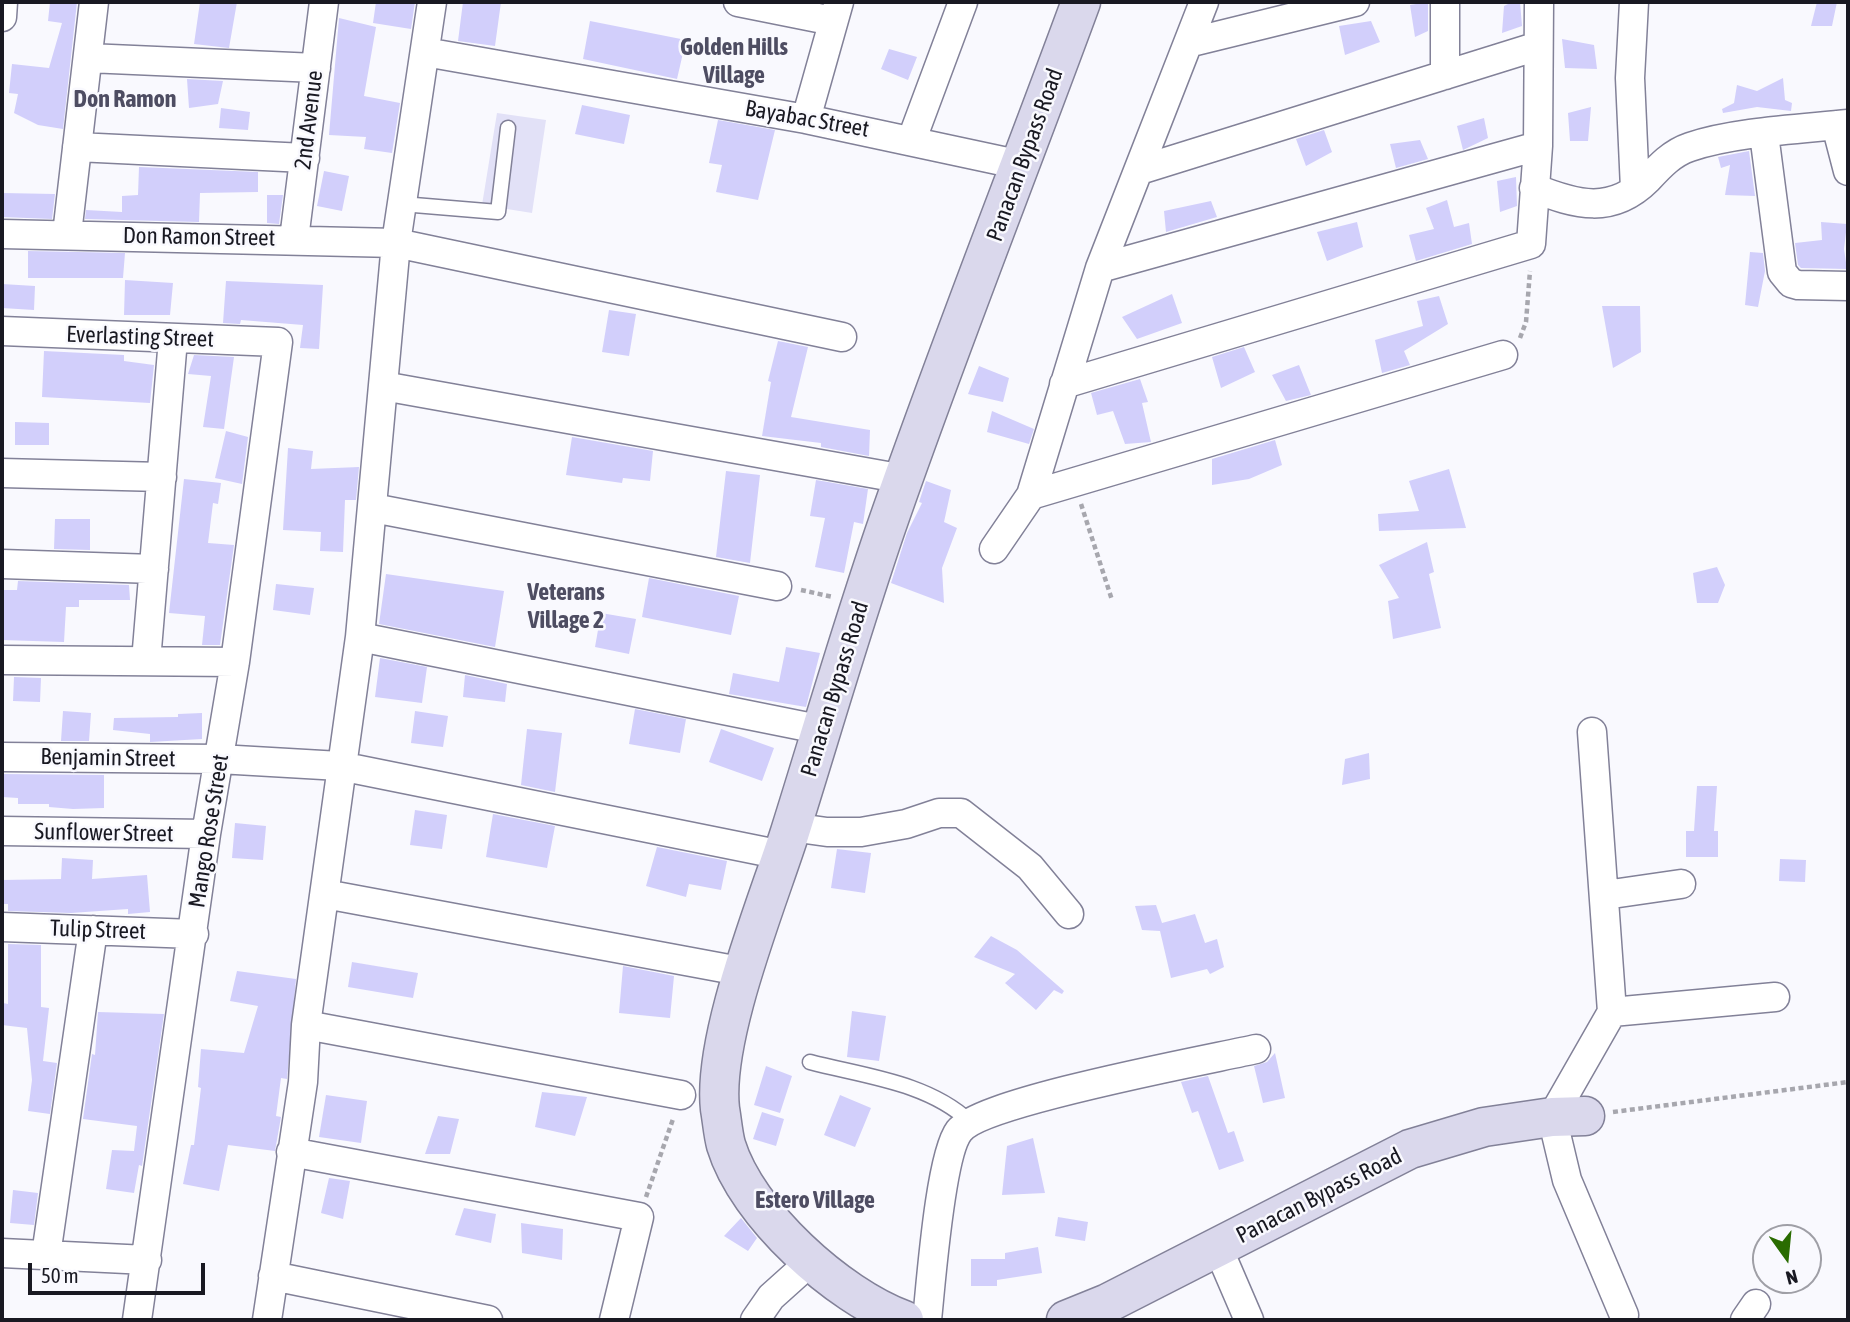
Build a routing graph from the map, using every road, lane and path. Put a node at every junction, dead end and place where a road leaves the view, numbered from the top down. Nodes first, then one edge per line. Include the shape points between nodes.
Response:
1 (3, 2) edge
2 (94, 2) edge
3 (324, 2) edge
4 (432, 2) edge
5 (738, 2) edge
6 (963, 2) edge
7 (1081, 2) edge
8 (1204, 2) edge
9 (1355, 2) edge
10 (1445, 2) edge
11 (1539, 2) edge
12 (1634, 2) edge
13 (836, 11) edge
14 (2, 17) edge
15 (1188, 44) junction
16 (1538, 46) junction
17 (425, 52) junction
18 (88, 58) junction
19 (316, 68) junction
20 (1445, 75) junction
21 (806, 119) junction
22 (1842, 124) edge
23 (508, 128) dead end
24 (1764, 135) junction
25 (912, 139) junction
26 (1538, 146) junction
27 (77, 147) junction
28 (304, 158) junction
29 (1021, 165) junction
30 (1140, 170) junction
31 (1848, 172) edge
32 (1534, 188) junction
33 (1635, 189) junction
34 (402, 204) junction
35 (2, 234) edge
36 (67, 234) junction
37 (294, 239) junction
38 (396, 243) junction
39 (1531, 244) junction
40 (1100, 268) junction
41 (1848, 286) edge
42 (2, 331) edge
43 (842, 337) dead end
44 (173, 340) junction
45 (278, 342) joint
46 (1503, 355) joint
47 (1063, 384) junction
48 (383, 386) junction
49 (2, 473) edge
50 (162, 477) junction
51 (904, 479) junction
52 (1074, 482) junction
53 (1031, 495) junction
54 (373, 508) junction
55 (994, 549) dead end
56 (2, 564) edge
57 (154, 569) junction
58 (777, 586) joint
59 (1112, 600) dead end
60 (862, 602) junction
61 (359, 637) junction
62 (2, 660) edge
63 (146, 661) junction
64 (235, 662) junction
65 (822, 730) junction
66 (1592, 732) dead end
67 (2, 757) edge
68 (219, 759) junction
69 (340, 766) junction
70 (2, 831) edge
71 (206, 834) junction
72 (787, 841) junction
73 (1681, 884) dead end
74 (325, 894) junction
75 (1605, 895) junction
76 (1069, 915) dead end
77 (2, 927) edge
78 (93, 930) junction
79 (194, 934) junction
80 (745, 972) junction
81 (1775, 997) dead end
82 (1612, 1012) junction
83 (306, 1025) junction
84 (1256, 1049) dead end
85 (810, 1062) dead end
86 (1848, 1082) edge
87 (681, 1095) joint
88 (1569, 1117) junction
89 (969, 1121) junction
90 (291, 1152) junction
91 (639, 1217) junction
92 (1218, 1248) junction
93 (2, 1253) edge
94 (46, 1255) junction
95 (146, 1260) junction
96 (810, 1262) junction
97 (273, 1276) junction
98 (1623, 1315) dead end
99 (137, 1320) edge
100 (267, 1320) edge
101 (488, 1320) edge
102 (614, 1320) edge
103 (755, 1320) edge
104 (904, 1320) edge
105 (927, 1320) edge
106 (1066, 1320) edge
107 (1248, 1320) edge

1 - 14 street
2 - 18 street
3 - 19 street, 2nd Avenue
4 - 17 street
5 - 13 street
6 - 25 street
7 - 29 main road, Panacan Bypass Road
8 - 15 street
9 - 15 street
10 - 20 street
11 - 16 street
12 - 33 street via 1630,78
13 - 21 street
15 - 30 street
16 - 20 street
16 - 26 street
17 - 21 street, Bayabac Street
17 - 34 street
18 - 19 street
18 - 27 street
19 - 28 street, 2nd Avenue
20 - 30 street
21 - 25 street, Bayabac Street
22 - 24 street
22 - 31 street
23 - 34 lane via 498,212
24 - 33 street via 1689,147
24 - 41 street via 1782,272 1798,285
25 - 29 street, Bayabac Street
26 - 32 street
26 - 40 street
27 - 28 street
27 - 36 street
28 - 37 street, 2nd Avenue
29 - 51 main road, Panacan Bypass Road
30 - 40 street
32 - 33 street via 1585,205 1602,204
32 - 39 street
34 - 38 street
35 - 36 street, Don Ramon Street
36 - 37 street, Don Ramon Street
37 - 38 street, Don Ramon Street
38 - 43 street, Don Ramon Street
38 - 48 street
39 - 46 path via 1526,322 1512,350
39 - 47 street
40 - 47 street
42 - 44 street, Everlasting Street
44 - 45 street, Everlasting Street
44 - 50 street
45 - 64 street, Mango Rose Street
46 - 52 street
47 - 53 street
48 - 51 street
48 - 54 street
49 - 50 street
50 - 57 street
51 - 60 main road, Panacan Bypass Road
52 - 53 street
52 - 59 path
53 - 55 street
54 - 58 street
54 - 61 street
56 - 57 street
57 - 63 street
58 - 60 path
60 - 65 main road, Panacan Bypass Road
61 - 65 street
61 - 69 street
62 - 63 street
63 - 64 street
64 - 68 street, Mango Rose Street
65 - 72 main road, Panacan Bypass Road
66 - 75 street
67 - 68 street, Benjamin Street
68 - 69 street, Benjamin Street
68 - 71 street, Mango Rose Street
69 - 72 street, Benjamin Street
69 - 74 street
70 - 71 street, Sunflower Street
71 - 79 street, Mango Rose Street
72 - 76 street, Benjamin Street via 961,813 1030,867
72 - 80 main road, Panacan Bypass Road
73 - 75 street
74 - 80 street
74 - 83 street
75 - 82 street
77 - 78 street, Tulip Street
78 - 79 street, Tulip Street
78 - 94 street
79 - 95 street, Mango Rose Street
80 - 96 main road, Panacan Bypass Road via 724,1055 720,1103 726,1144 759,1204
81 - 82 street
82 - 88 street
83 - 87 street
83 - 90 street via 307,1050
84 - 89 street via 1033,1099
85 - 89 lane via 922,1092
86 - 88 path
87 - 91 path
88 - 92 main road, Panacan Bypass Road via 1484,1127 1410,1149
88 - 98 street via 1557,1146
89 - 105 street via 958,1132 947,1166
90 - 91 street
90 - 97 street
91 - 102 street
92 - 106 main road, Panacan Bypass Road
92 - 107 street
93 - 94 street
94 - 95 street
95 - 99 street, Mango Rose Street
96 - 103 street via 771,1297
96 - 104 main road, Panacan Bypass Road via 853,1295
97 - 100 street
97 - 101 street

